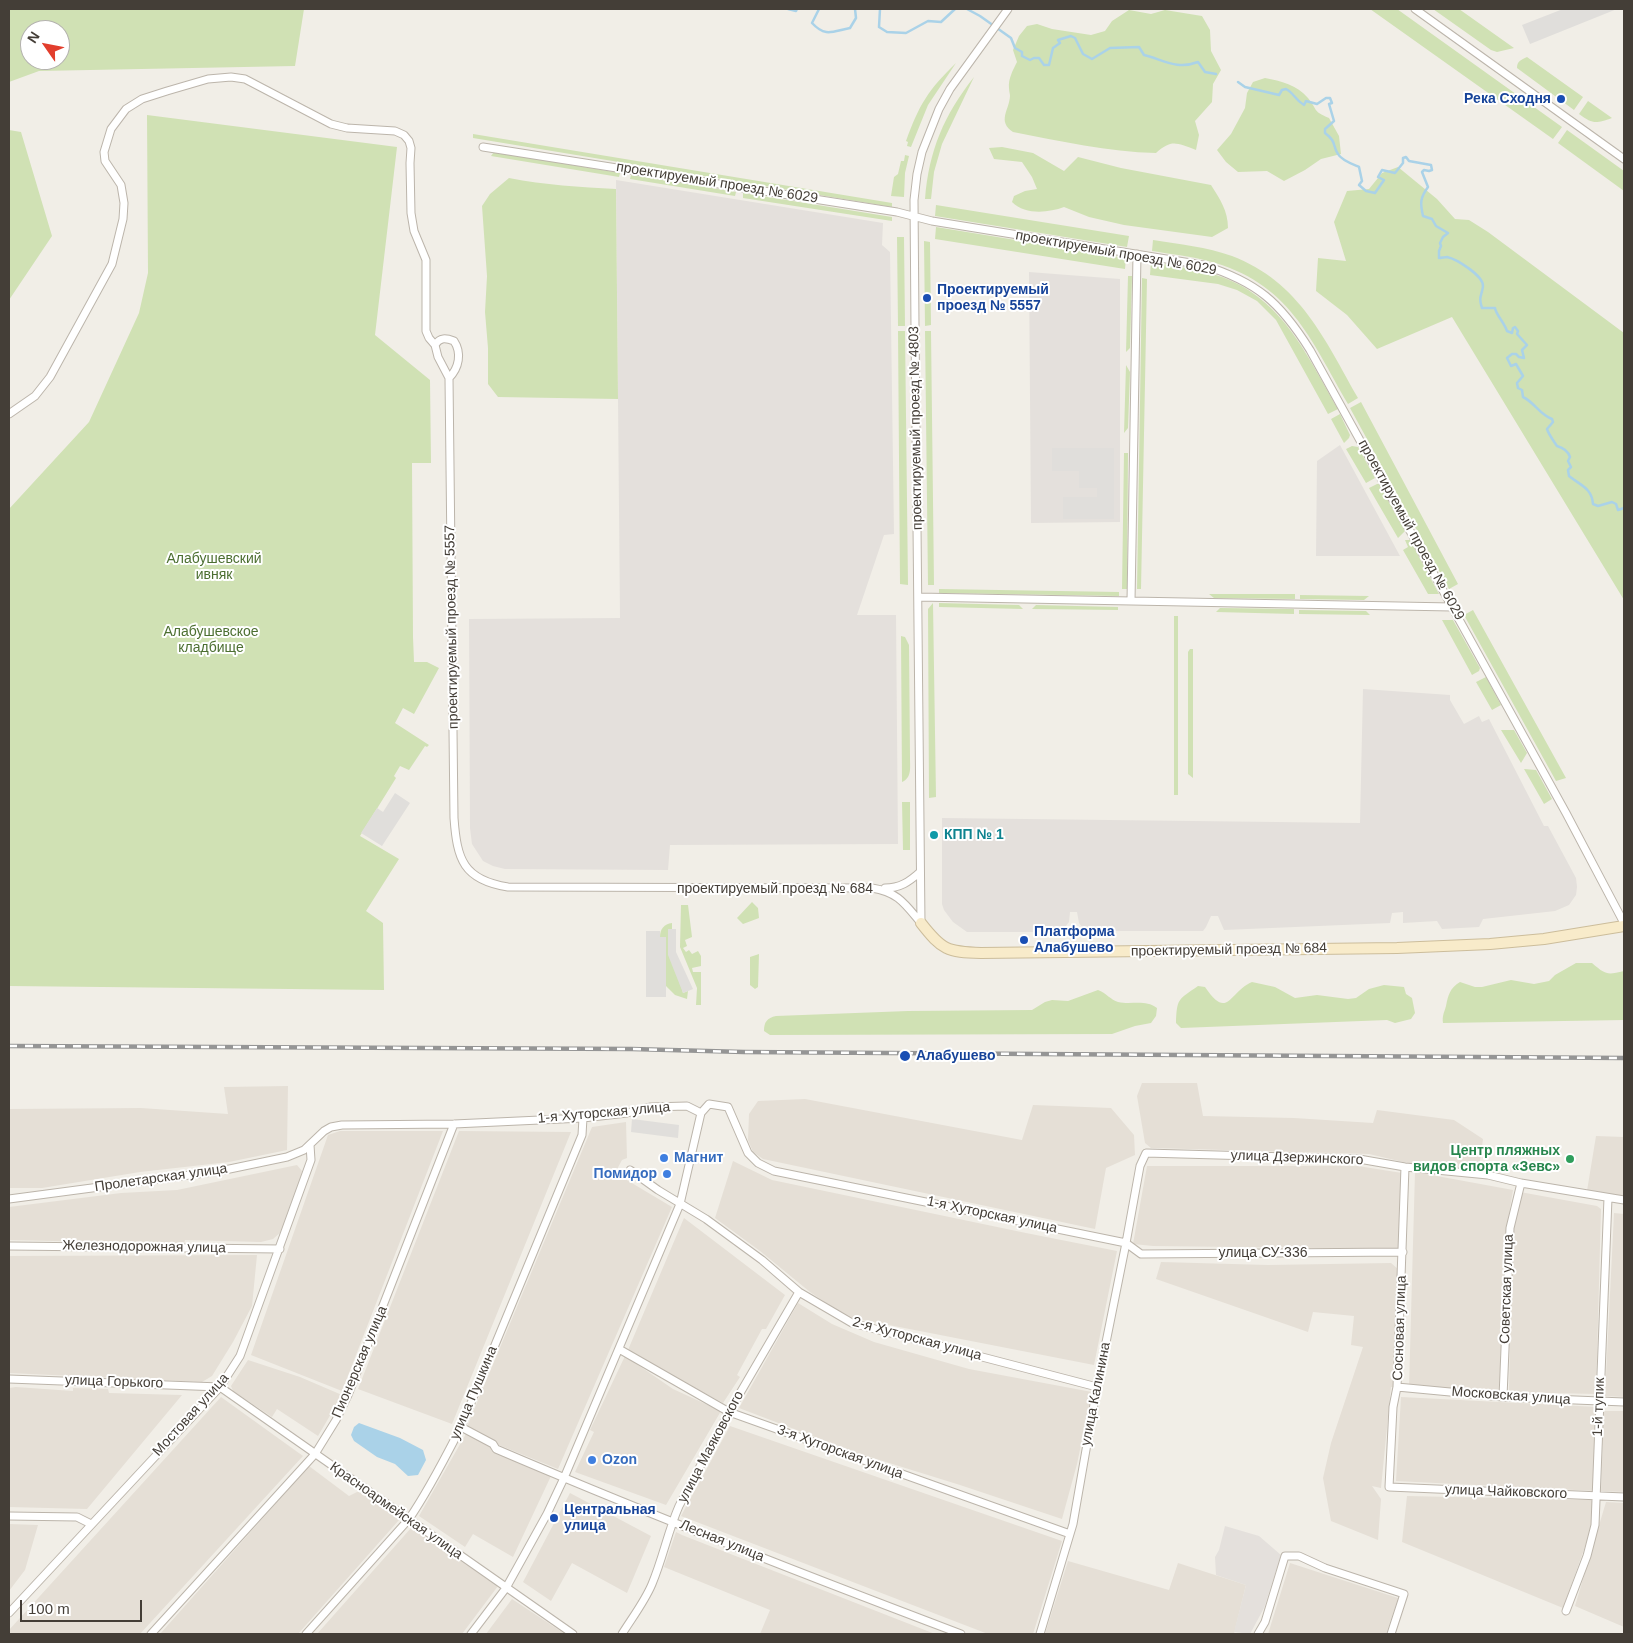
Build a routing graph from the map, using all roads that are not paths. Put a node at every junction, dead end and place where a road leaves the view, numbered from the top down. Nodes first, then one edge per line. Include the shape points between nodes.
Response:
1 (1008, 9) edge
2 (1416, 9) edge
3 (483, 147) dead end
4 (1624, 159) edge
5 (914, 216) junction
6 (1137, 254) junction
7 (436, 345) junction
8 (449, 378) junction
9 (9, 414) edge
10 (918, 598) junction
11 (1132, 601) junction
12 (1452, 606) junction
13 (472, 872) joint
14 (920, 872) junction
15 (872, 888) junction
16 (921, 923) junction
17 (1624, 925) edge
18 (701, 1113) junction
19 (583, 1118) junction
20 (454, 1124) junction
21 (310, 1145) junction
22 (1146, 1153) joint
23 (1405, 1167) junction
24 (630, 1170) dead end
25 (1521, 1183) junction
26 (1608, 1198) junction
27 (9, 1199) edge
28 (1624, 1200) edge
29 (680, 1204) junction
30 (1126, 1243) junction
31 (9, 1246) edge
32 (280, 1249) junction
33 (1403, 1252) junction
34 (799, 1292) junction
35 (619, 1349) junction
36 (9, 1379) edge
37 (220, 1387) junction
38 (1097, 1387) junction
39 (1397, 1387) junction
40 (1503, 1397) junction
41 (1599, 1402) junction
42 (1624, 1402) edge
43 (729, 1412) junction
44 (461, 1427) junction
45 (315, 1454) junction
46 (564, 1478) junction
47 (1389, 1488) joint
48 (1596, 1496) junction
49 (1624, 1496) edge
50 (9, 1516) edge
51 (408, 1519) junction
52 (673, 1521) junction
53 (91, 1524) junction
54 (1070, 1534) junction
55 (506, 1588) junction
56 (1566, 1611) dead end
57 (9, 1613) edge
58 (151, 1634) edge
59 (306, 1634) edge
60 (471, 1634) edge
61 (573, 1634) edge
62 (622, 1634) edge
63 (962, 1634) edge
64 (1040, 1634) edge
65 (1258, 1634) edge
66 (1391, 1634) edge

1 - 5 street, проектируемый проезд № 4803 via 950,89 930,129 917,174
2 - 4 street
3 - 5 street, проектируемый проезд № 6029
5 - 6 street, проектируемый проезд № 6029
5 - 10 street, проектируемый проезд № 4803
6 - 11 street
6 - 12 street, проектируемый проезд № 6029 via 1221,271 1261,292 1285,313 1339,400
7 - 8 street, проектируемый проезд № 5557 via 438,357
7 - 8 street, проектируемый проезд № 5557 via 443,338 454,341 457,346 458,362
7 - 9 street via 426,331 426,260 414,231 411,212 409,140 395,131 339,127 245,79 232,76 208,79 142,100 126,109 111,129 104,152 105,161 121,185 124,203 112,264 50,377 34,396
8 - 13 street, проектируемый проезд № 5557 via 454,818 458,852
10 - 11 street
10 - 14 street, проектируемый проезд № 4803
11 - 12 street
12 - 17 street, проектируемый проезд № 6029
13 - 15 street, проектируемый проезд № 684 via 488,882 508,887
14 - 15 street via 900,886
14 - 16 street, проектируемый проезд № 4803
15 - 16 street, проектируемый проезд № 684 via 892,893
16 - 17 street, проектируемый проезд № 684 via 947,949 961,953 1398,948 1544,939
18 - 19 street, 1-я Хуторская улица via 688,1106 650,1107
18 - 29 street
18 - 30 street, 1-я Хуторская улица via 709,1104 728,1107 748,1153 758,1163 774,1171
19 - 20 street, 1-я Хуторская улица
19 - 44 street, улица Пушкина via 582,1135
20 - 21 street, 1-я Хуторская улица via 342,1125 324,1131
20 - 45 street, Пионерская улица via 348,1395
21 - 27 street, Пролетарская улица via 287,1156 220,1171
21 - 32 street, Мостовая улица via 311,1160
22 - 23 street, улица Дзержинского via 1360,1159
22 - 30 street, улица Калинина via 1140,1166
23 - 25 street, улица Дзержинского via 1488,1175
23 - 33 street, Сосновая улица
24 - 29 street, 2-я Хуторская улица
25 - 26 street, улица Дзержинского
25 - 40 street, Советская улица via 1510,1228
26 - 28 street, улица Дзержинского
26 - 41 street, 1-й тупик
29 - 34 street, 2-я Хуторская улица via 762,1260
29 - 35 street
30 - 33 street, улица СУ-336 via 1141,1254
30 - 38 street, улица Калинина
31 - 32 street, Железнодорожная улица
32 - 37 street, Мостовая улица via 240,1356
33 - 39 street, Сосновая улица
34 - 38 street, 2-я Хуторская улица via 852,1323
34 - 43 street, улица Маяковского
35 - 43 street, 3-я Хуторская улица
35 - 46 street
36 - 37 street, улица Горького
37 - 45 street, Красноармейская улица
37 - 53 street, Мостовая улица
38 - 54 street, улица Калинина
39 - 40 street, Московская улица
39 - 47 street, Сосновая улица
40 - 41 street, Московская улица
41 - 42 street, Московская улица
41 - 48 street, 1-й тупик
43 - 52 street, улица Маяковского
43 - 54 street, 3-я Хуторская улица
44 - 46 street, Лесная улица via 493,1444 496,1449
44 - 51 street, улица Пушкина
45 - 51 street, Красноармейская улица
45 - 58 street, Пионерская улица
46 - 52 street, Лесная улица
46 - 55 street
47 - 48 street, улица Чайковского
48 - 49 street, улица Чайковского
48 - 56 street, 1-й тупик via 1595,1525 1587,1556
50 - 53 street via 76,1517
51 - 55 street, Красноармейская улица
51 - 59 street, улица Пушкина
52 - 62 street, улица Маяковского via 652,1585
52 - 63 street, Лесная улица
53 - 57 street, Мостовая улица
54 - 64 street, улица Калинина
55 - 60 street
55 - 61 street, Красноармейская улица
65 - 66 street via 1265,1622 1285,1556 1299,1556 1404,1594

